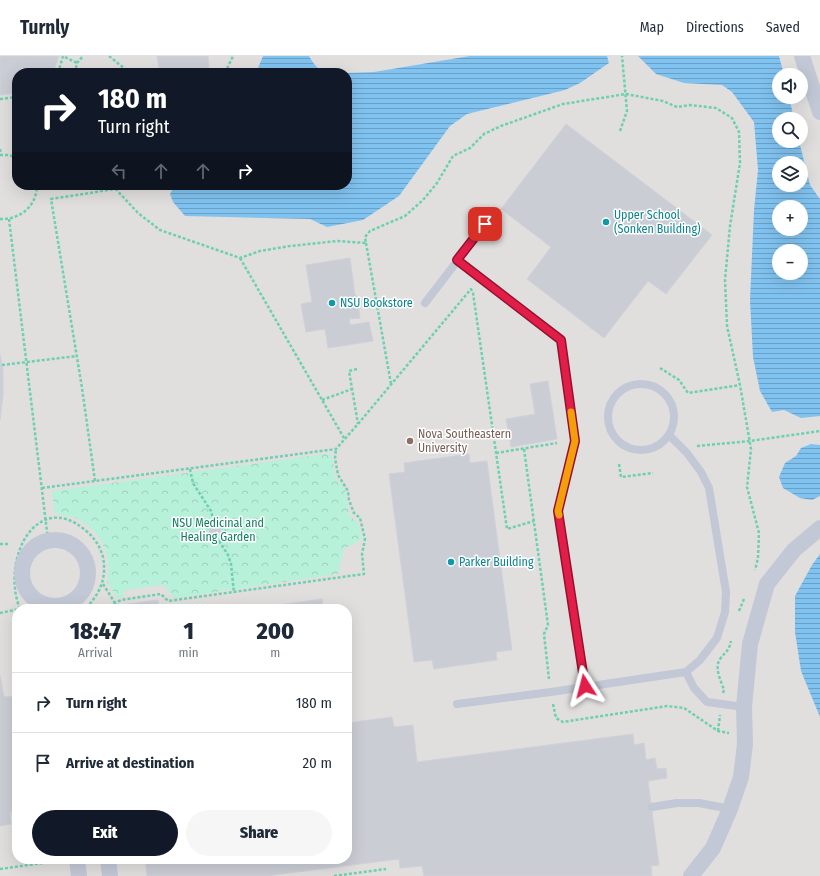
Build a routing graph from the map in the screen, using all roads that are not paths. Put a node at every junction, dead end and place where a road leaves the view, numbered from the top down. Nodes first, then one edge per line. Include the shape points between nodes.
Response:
1 (802, 56) edge
2 (820, 112) edge
3 (485, 224) dead end
4 (457, 260) junction
5 (425, 303) dead end
6 (669, 435) junction
7 (820, 528) edge
8 (39, 604) edge
9 (80, 604) edge
10 (686, 672) junction
11 (585, 686) junction
12 (457, 704) dead end
13 (744, 707) junction
14 (652, 807) dead end
15 (730, 809) junction
16 (78, 864) edge
17 (109, 864) edge
18 (79, 876) edge
19 (110, 876) edge
20 (691, 876) edge

1 - 2 street
3 - 4 lane
4 - 5 lane
4 - 11 lane via 561,340 575,441 558,511
6 - 6 lane via 674,425 674,414 672,404 665,394 646,384 635,384 615,395 607,415 608,426 620,444 630,450 652,449 662,444
6 - 10 lane via 687,453 709,488 726,592 725,612 717,638 700,660
7 - 13 street via 794,550 767,584 750,644
8 - 9 street via 26,588 22,579 22,569 31,550 48,540 60,540 71,544 86,560 87,583 81,593
10 - 11 lane
10 - 13 lane via 694,688 707,702
11 - 12 lane
13 - 15 street via 745,744 741,777
14 - 15 lane via 699,803
15 - 20 street via 713,848
16 - 18 street
17 - 19 street

